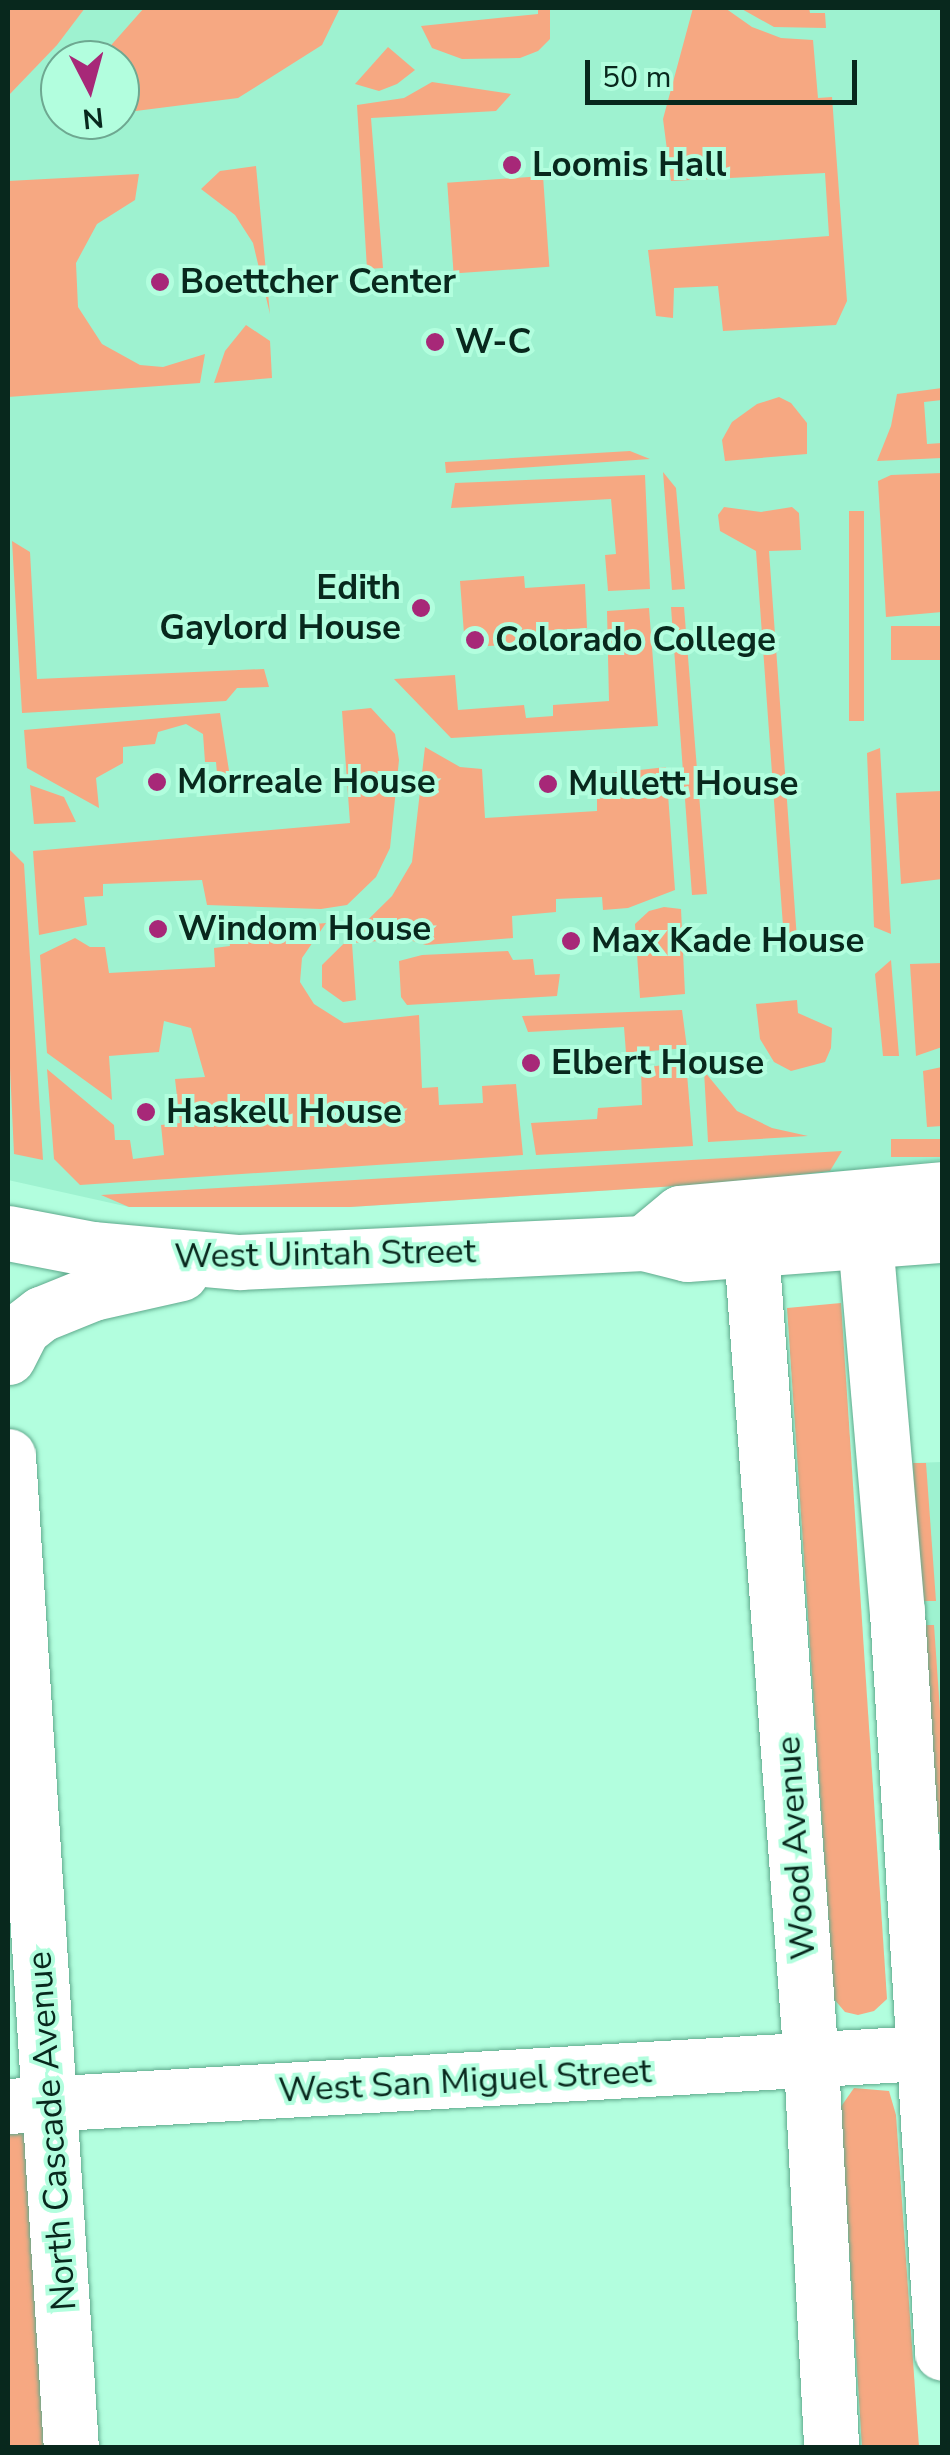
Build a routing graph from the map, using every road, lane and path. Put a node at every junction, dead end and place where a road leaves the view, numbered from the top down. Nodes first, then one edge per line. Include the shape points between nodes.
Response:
1 (942, 1189) edge
2 (8, 1233) edge
3 (942, 1234) edge
4 (865, 1240) junction
5 (644, 1243) junction
6 (750, 1249) junction
7 (239, 1262) junction
8 (8, 1357) edge
9 (8, 1456) edge
10 (23, 1932) edge
11 (922, 2053) junction
12 (811, 2062) junction
13 (30, 2104) edge
14 (942, 2332) edge
15 (71, 2448) edge
16 (831, 2448) edge

1 - 5 street via 680,1213
2 - 7 street, West Uintah Street via 92,1249
3 - 4 street, West Uintah Street
4 - 6 street, West Uintah Street
4 - 11 street via 898,1612
5 - 6 street, West Uintah Street via 687,1254
5 - 7 street, West Uintah Street
6 - 12 street, Wood Avenue
7 - 8 street via 60,1304 24,1328
9 - 10 street, North Cascade Avenue
10 - 13 street, North Cascade Avenue
11 - 12 street, West San Miguel Street
11 - 14 street
12 - 13 street, West San Miguel Street
12 - 16 street, Wood Avenue
13 - 15 street, North Cascade Avenue

